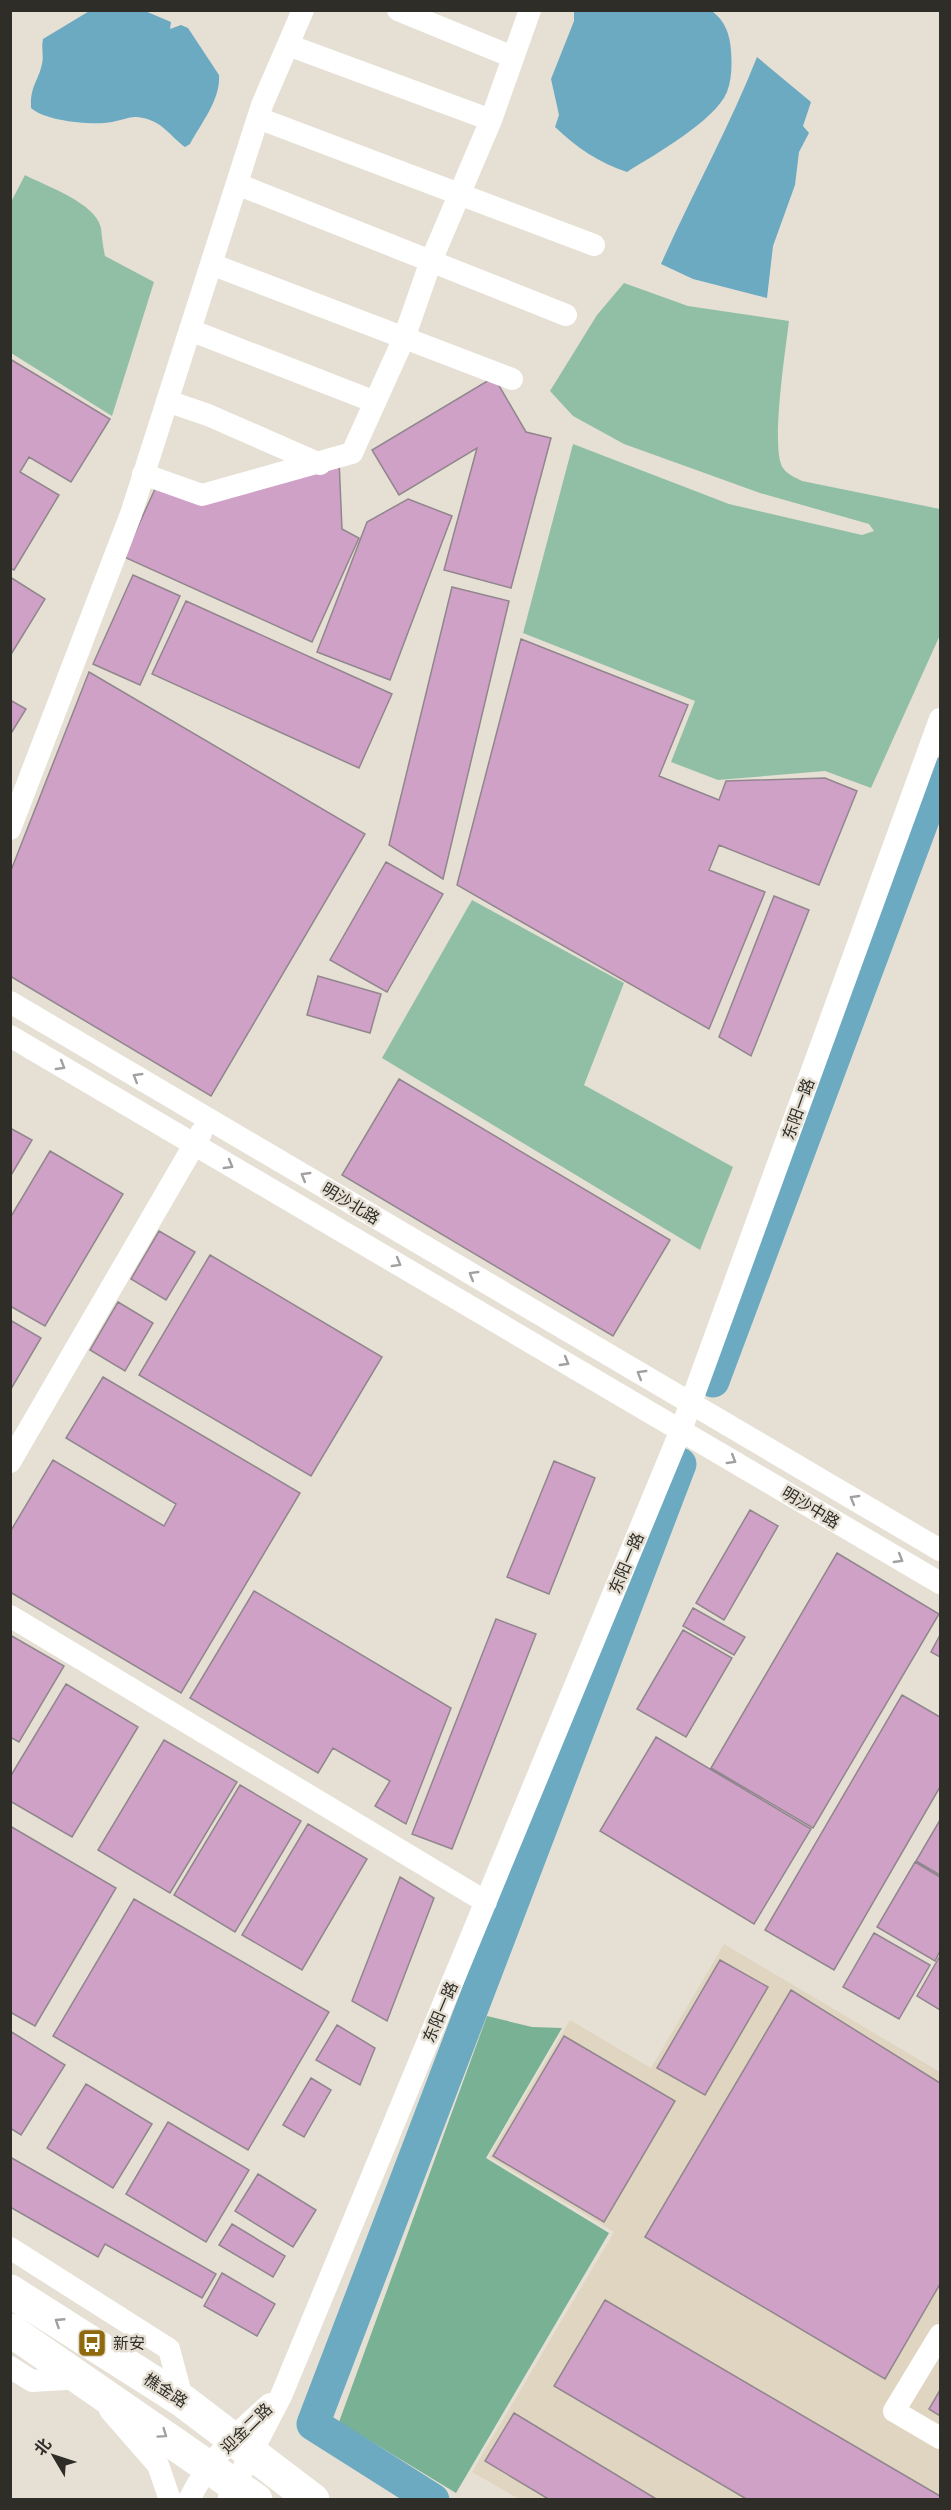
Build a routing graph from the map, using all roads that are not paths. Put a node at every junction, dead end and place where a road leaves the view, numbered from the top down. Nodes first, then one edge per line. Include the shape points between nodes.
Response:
1 (303, 10) edge
2 (398, 10) edge
3 (530, 10) edge
4 (288, 45) junction
5 (513, 57) junction
6 (258, 118) junction
7 (491, 120) junction
8 (237, 184) junction
9 (459, 194) junction
10 (594, 245) dead end
11 (431, 261) junction
12 (211, 264) junction
13 (566, 315) dead end
14 (190, 330) junction
15 (404, 338) junction
16 (512, 379) dead end
17 (167, 401) junction
18 (375, 402) junction
19 (320, 464) junction
20 (143, 474) junction
21 (940, 719) edge
22 (10, 829) edge
23 (10, 1002) edge
24 (10, 1036) edge
25 (208, 1120) junction
26 (194, 1145) junction
27 (691, 1404) junction
28 (681, 1430) junction
29 (10, 1462) edge
30 (940, 1550) edge
31 (940, 1584) edge
32 (10, 1616) edge
33 (486, 1902) junction
34 (10, 2248) edge
35 (10, 2291) edge
36 (10, 2330) edge
37 (940, 2335) edge
38 (10, 2367) edge
39 (81, 2376) junction
40 (281, 2396) joint
41 (183, 2401) junction
42 (940, 2438) edge
43 (242, 2444) junction
44 (232, 2487) edge
45 (170, 2499) edge
46 (189, 2499) edge
47 (314, 2499) edge

1 - 4 street
2 - 5 street
3 - 5 street
4 - 6 street
4 - 7 street
5 - 7 street
6 - 8 street
6 - 9 street
7 - 9 street
8 - 11 street
8 - 12 street
9 - 10 street
9 - 11 street
11 - 13 street
11 - 15 street
12 - 14 street
12 - 15 street
14 - 17 street
14 - 18 street
15 - 16 street
15 - 18 street
17 - 19 street
17 - 20 street
18 - 19 street via 352,453
19 - 20 street via 202,495
20 - 22 street
21 - 27 street, 东阳一路
25 -> 23 street, 明沙北路
24 -> 26 street, 明沙北路
25 - 26 street
27 -> 25 street, 明沙北路
26 -> 28 street, 明沙北路
26 - 29 street
27 - 28 street, 东阳一路
30 -> 27 street, 明沙中路
28 -> 31 street, 明沙中路
28 - 33 street, 东阳一路
32 - 33 street
33 - 40 street, 东阳一路
34 - 41 street via 169,2349
41 -> 35 highway, 樵金路
36 - 39 highway
37 - 42 street via 894,2411
38 - 39 street via 32,2381
39 -> 44 highway
39 - 45 street via 158,2465
40 - 43 street, 迎金二路
41 - 43 highway, 樵金路
43 - 44 street, 迎金二路
43 - 44 street, 迎金二路
43 - 47 highway, 樵金路
44 - 46 street, 迎金二路

